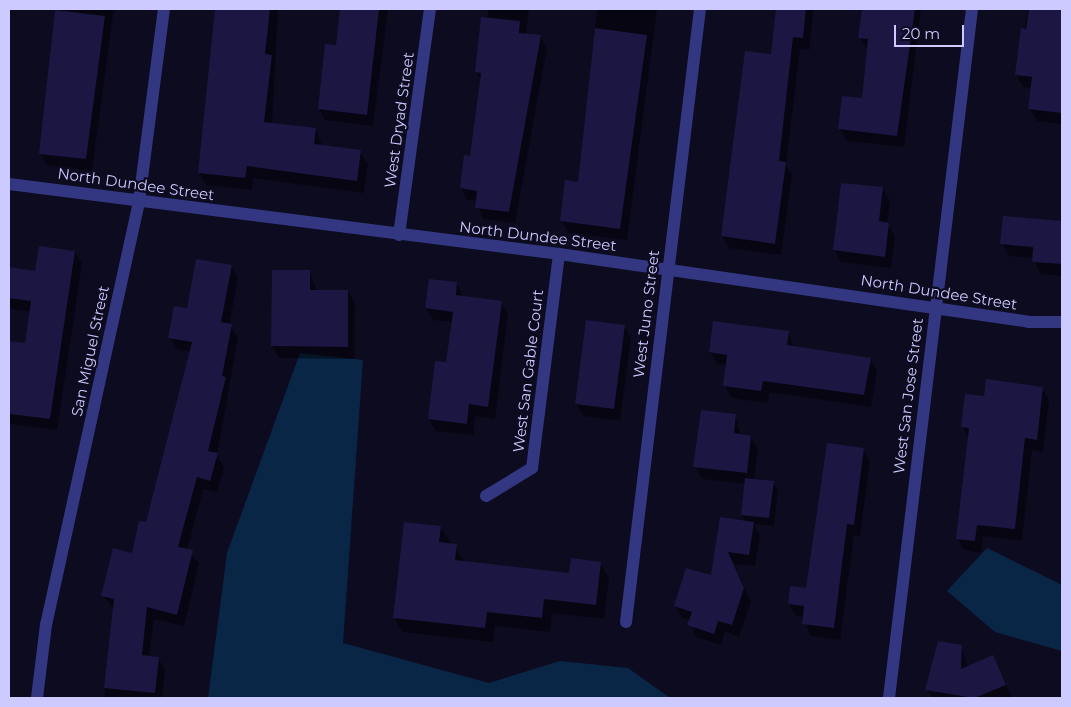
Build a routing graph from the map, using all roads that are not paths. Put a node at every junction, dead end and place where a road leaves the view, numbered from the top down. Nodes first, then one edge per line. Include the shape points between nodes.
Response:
1 (164, 9) edge
2 (430, 9) edge
3 (700, 9) edge
4 (972, 9) edge
5 (9, 184) edge
6 (139, 201) junction
7 (399, 235) junction
8 (559, 254) junction
9 (668, 270) junction
10 (935, 307) junction
11 (1062, 322) edge
12 (486, 496) dead end
13 (626, 622) dead end
14 (37, 698) edge
15 (889, 698) edge

1 - 6 street, San Miguel Street
2 - 7 street, West Dryad Street
3 - 9 street, West Juno Street
4 - 10 street, West San Jose Street
5 - 6 street, North Dundee Street
6 - 7 street, North Dundee Street
6 - 14 street, San Miguel Street via 46,626
7 - 8 street, North Dundee Street
8 - 9 street, North Dundee Street
8 - 12 street, West San Gable Court via 532,468
9 - 10 street, North Dundee Street
9 - 13 street, West Juno Street
10 - 11 street, North Dundee Street via 1028,322
10 - 15 street, West San Jose Street

